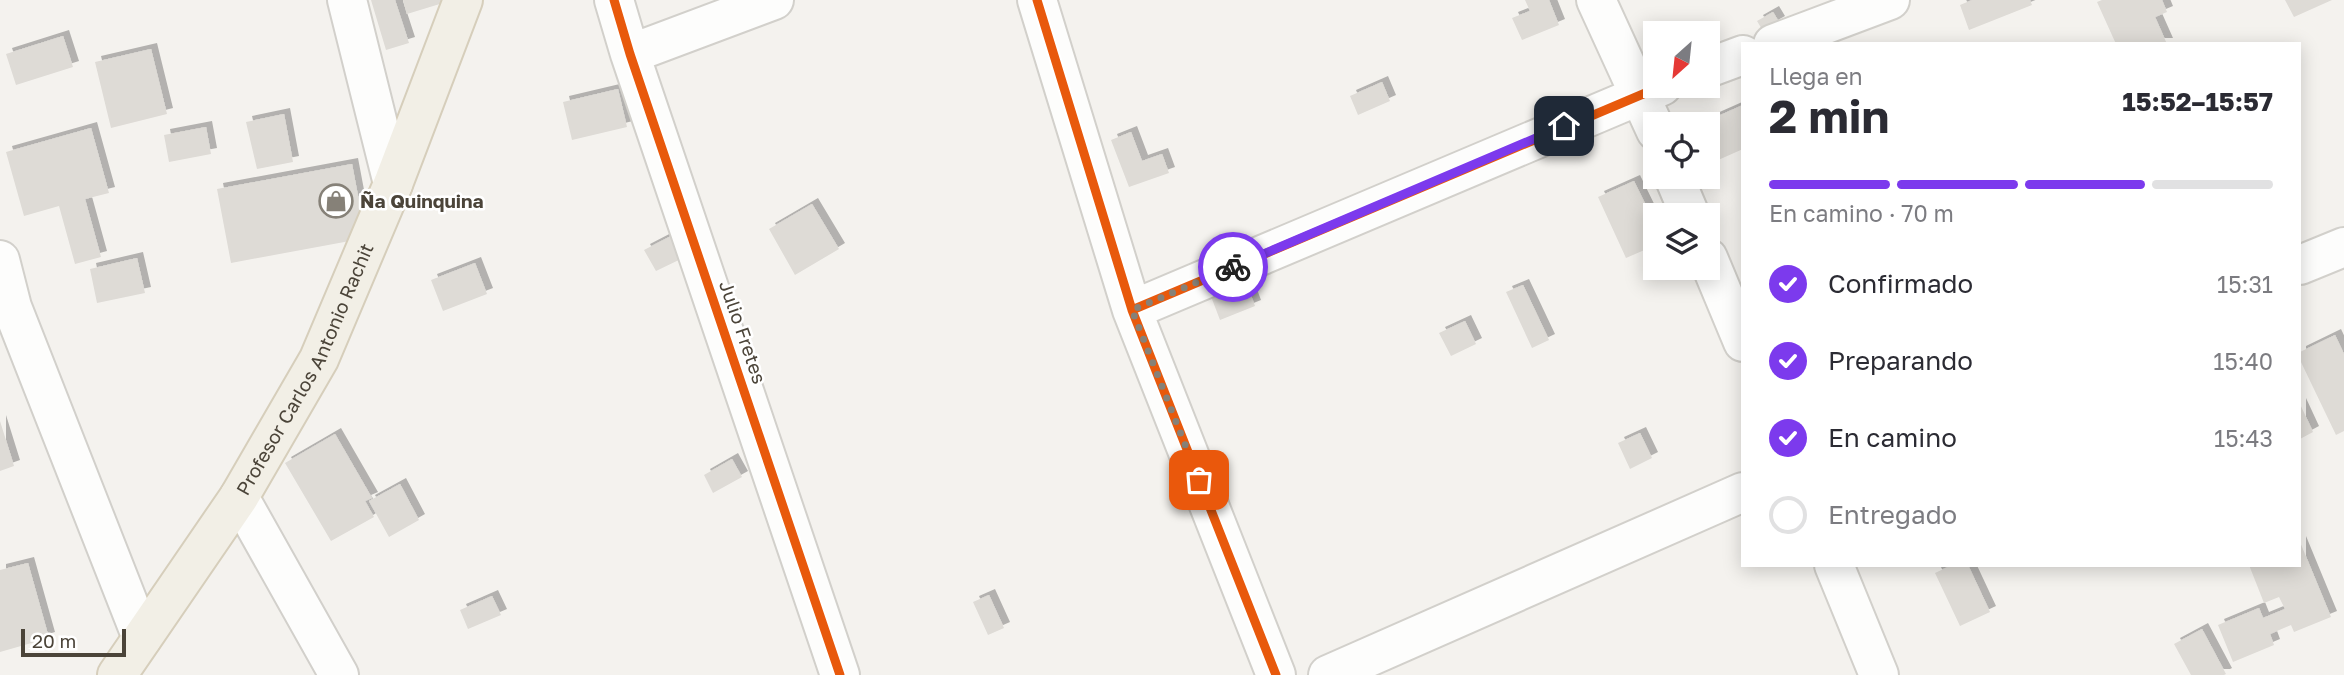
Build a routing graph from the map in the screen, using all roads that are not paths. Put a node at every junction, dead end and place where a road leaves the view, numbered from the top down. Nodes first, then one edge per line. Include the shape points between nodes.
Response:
1 (347, 0) edge
2 (463, 0) edge
3 (614, 0) edge
4 (774, 0) edge
5 (1037, 0) edge
6 (1596, 0) edge
7 (1890, 0) edge
8 (1778, 42) edge
9 (630, 54) junction
10 (1741, 56) edge
11 (1720, 64) edge
12 (1643, 77) edge
13 (1643, 93) edge
14 (393, 184) junction
15 (2344, 247) edge
16 (0, 260) edge
17 (2301, 265) edge
18 (1717, 280) edge
19 (6, 308) edge
20 (1132, 310) junction
21 (1741, 337) edge
22 (1741, 493) edge
23 (239, 497) junction
24 (1835, 567) edge
25 (142, 638) junction
26 (117, 675) edge
27 (339, 675) edge
28 (840, 675) edge
29 (1276, 675) edge
30 (1328, 675) edge
31 (1879, 675) edge

1 - 14 street
2 - 14 main road, Profesor Carlos Antonio Rachit
3 - 9 street, Julio Fretes
4 - 9 street
5 - 20 street
6 - 12 street
7 - 8 street
9 - 28 street, Julio Fretes
10 - 11 street
13 - 20 street
14 - 23 main road, Profesor Carlos Antonio Rachit via 319,359
15 - 17 street
16 - 19 street
18 - 21 street
19 - 25 street
20 - 29 street
22 - 30 street
23 - 25 main road, Profesor Carlos Antonio Rachit
23 - 27 street
24 - 31 street
25 - 26 main road, Profesor Carlos Antonio Rachit

